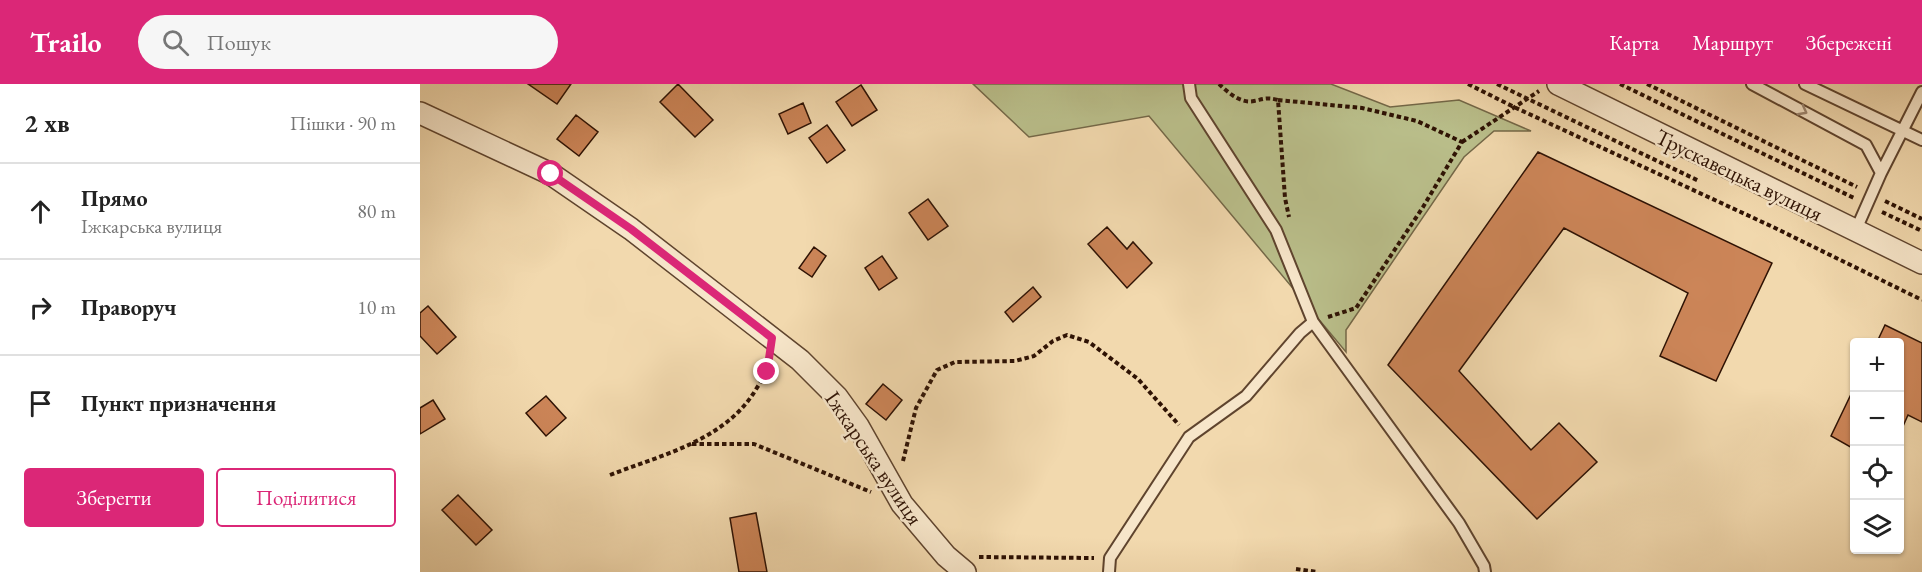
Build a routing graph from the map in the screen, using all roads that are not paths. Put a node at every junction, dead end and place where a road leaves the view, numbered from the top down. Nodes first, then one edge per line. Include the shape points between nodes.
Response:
1 (1189, 84) edge
2 (1752, 84) edge
3 (1805, 84) edge
4 (1550, 86) edge
5 (1922, 92) edge
6 (420, 113) edge
7 (1902, 131) junction
8 (1922, 140) edge
9 (1881, 173) junction
10 (1855, 232) junction
11 (1922, 263) edge
12 (1313, 322) junction
13 (951, 564) edge
14 (965, 572) edge
15 (1109, 572) edge
16 (1485, 572) edge

1 - 12 lane via 1191,98 1276,230
2 -> 9 lane via 1866,145
3 - 7 lane
4 - 10 street, Трускавецька вулиця
5 - 7 lane
6 - 13 street, Іжкарська вулиця via 551,174 631,229 800,360 858,426 902,504
7 - 8 lane
7 - 9 lane
9 - 10 lane
10 - 11 street, Трускавецька вулиця
12 - 15 lane via 1246,396 1189,436 1110,558
12 - 16 lane via 1459,523
13 - 14 street, Іжкарська вулиця

